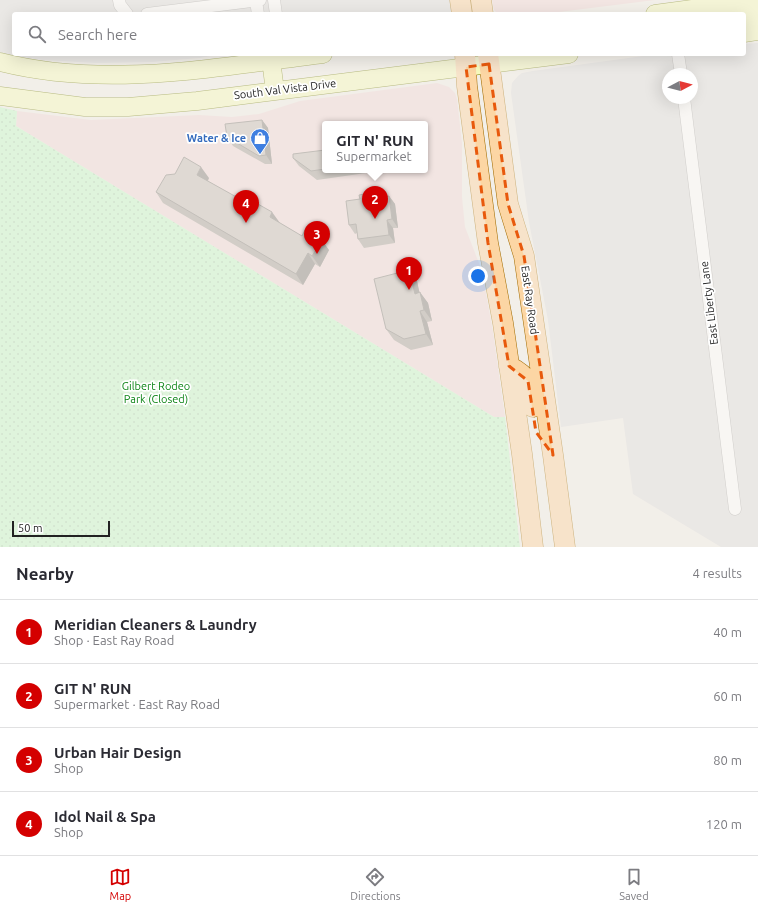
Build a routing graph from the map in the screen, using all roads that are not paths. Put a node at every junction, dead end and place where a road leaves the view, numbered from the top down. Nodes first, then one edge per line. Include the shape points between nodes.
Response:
1 (119, 0) edge
2 (256, 0) edge
3 (260, 0) edge
4 (274, 0) edge
5 (460, 0) edge
6 (481, 0) edge
7 (758, 0) edge
8 (231, 2) edge
9 (125, 12) edge
10 (161, 12) edge
11 (258, 12) edge
12 (276, 12) edge
13 (462, 12) edge
14 (483, 12) edge
15 (670, 12) edge
16 (758, 16) edge
17 (746, 18) edge
18 (758, 31) edge
19 (746, 33) edge
20 (271, 56) edge
21 (537, 56) edge
22 (678, 56) edge
23 (489, 59) edge
24 (465, 60) edge
25 (0, 62) edge
26 (680, 68) edge
27 (275, 91) junction
28 (0, 96) edge
29 (685, 104) edge
30 (509, 366) junction
31 (553, 455) junction
32 (735, 509) dead end
33 (533, 547) edge
34 (564, 547) edge

1 - 9 street
2 - 3 street
2 - 8 street
2 - 11 street
4 - 12 street
5 - 13 main road
6 - 14 main road
7 - 15 main road
8 - 10 street
16 - 17 main road
18 - 19 main road
20 - 25 main road via 192,70 127,75 45,70
20 - 27 main road
21 - 23 main road, South Val Vista Drive
22 - 26 street
23 - 24 main road, South Val Vista Drive
23 - 31 main road, East Ray Road via 508,204 524,256
24 - 27 main road, South Val Vista Drive
24 - 30 main road via 488,243
27 - 28 main road, South Val Vista Drive via 128,107 85,107
29 - 32 street, East Liberty Lane
30 - 31 main road via 522,373 528,381 536,432
30 - 33 main road
31 - 34 main road, East Ray Road

